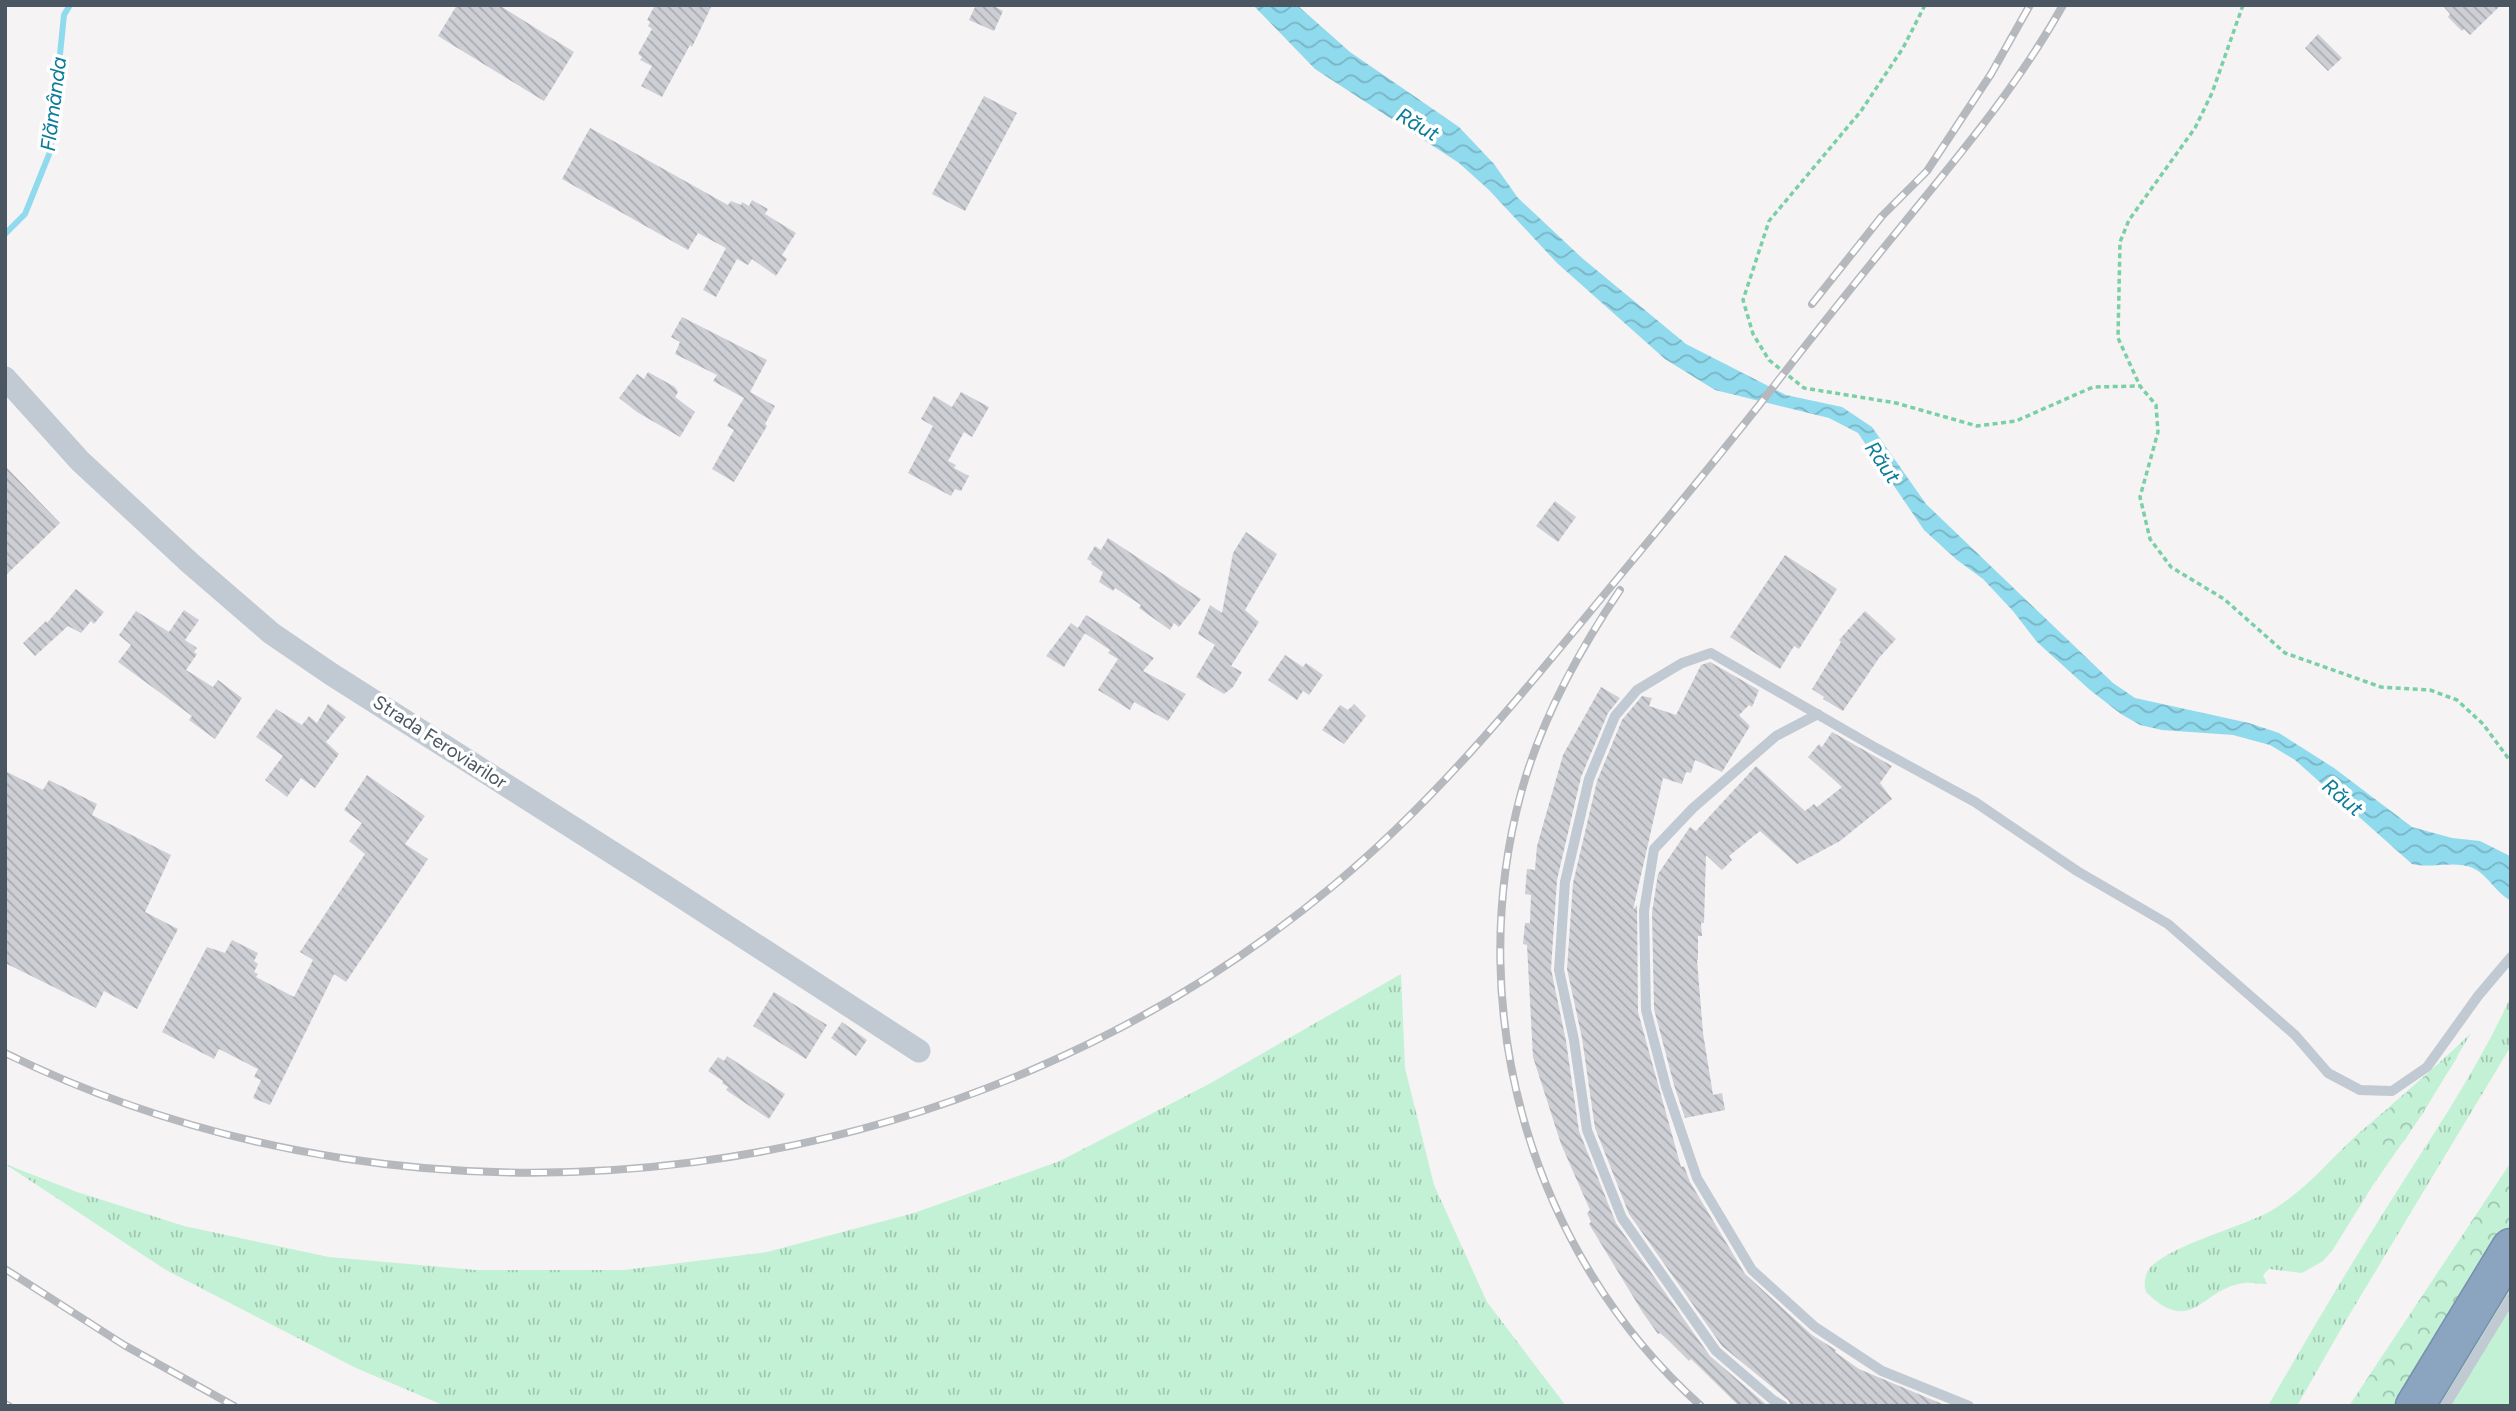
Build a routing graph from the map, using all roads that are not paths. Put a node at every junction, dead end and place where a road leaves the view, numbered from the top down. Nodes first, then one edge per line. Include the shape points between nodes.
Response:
1 (5, 378) edge
2 (1818, 714) junction
3 (2511, 957) edge
4 (919, 1052) dead end
5 (2511, 1248) edge
6 (2511, 1298) edge
7 (1783, 1406) edge
8 (1969, 1406) edge
9 (2415, 1406) edge
10 (2445, 1406) edge

1 - 4 street, Strada Feroviarilor via 80,461 271,633
2 - 3 lane via 1975,802 2077,871 2168,924 2295,1035 2328,1073 2360,1090 2392,1091 2427,1067
2 - 7 lane via 1711,653 1682,663 1637,690 1615,716 1589,779 1565,883 1559,970 1587,1130 1622,1218 1716,1352
2 - 8 lane via 1776,736 1693,808 1654,849 1644,911 1646,1010 1697,1178 1752,1270 1815,1328 1882,1371
5 - 9 highway
6 - 10 lane

